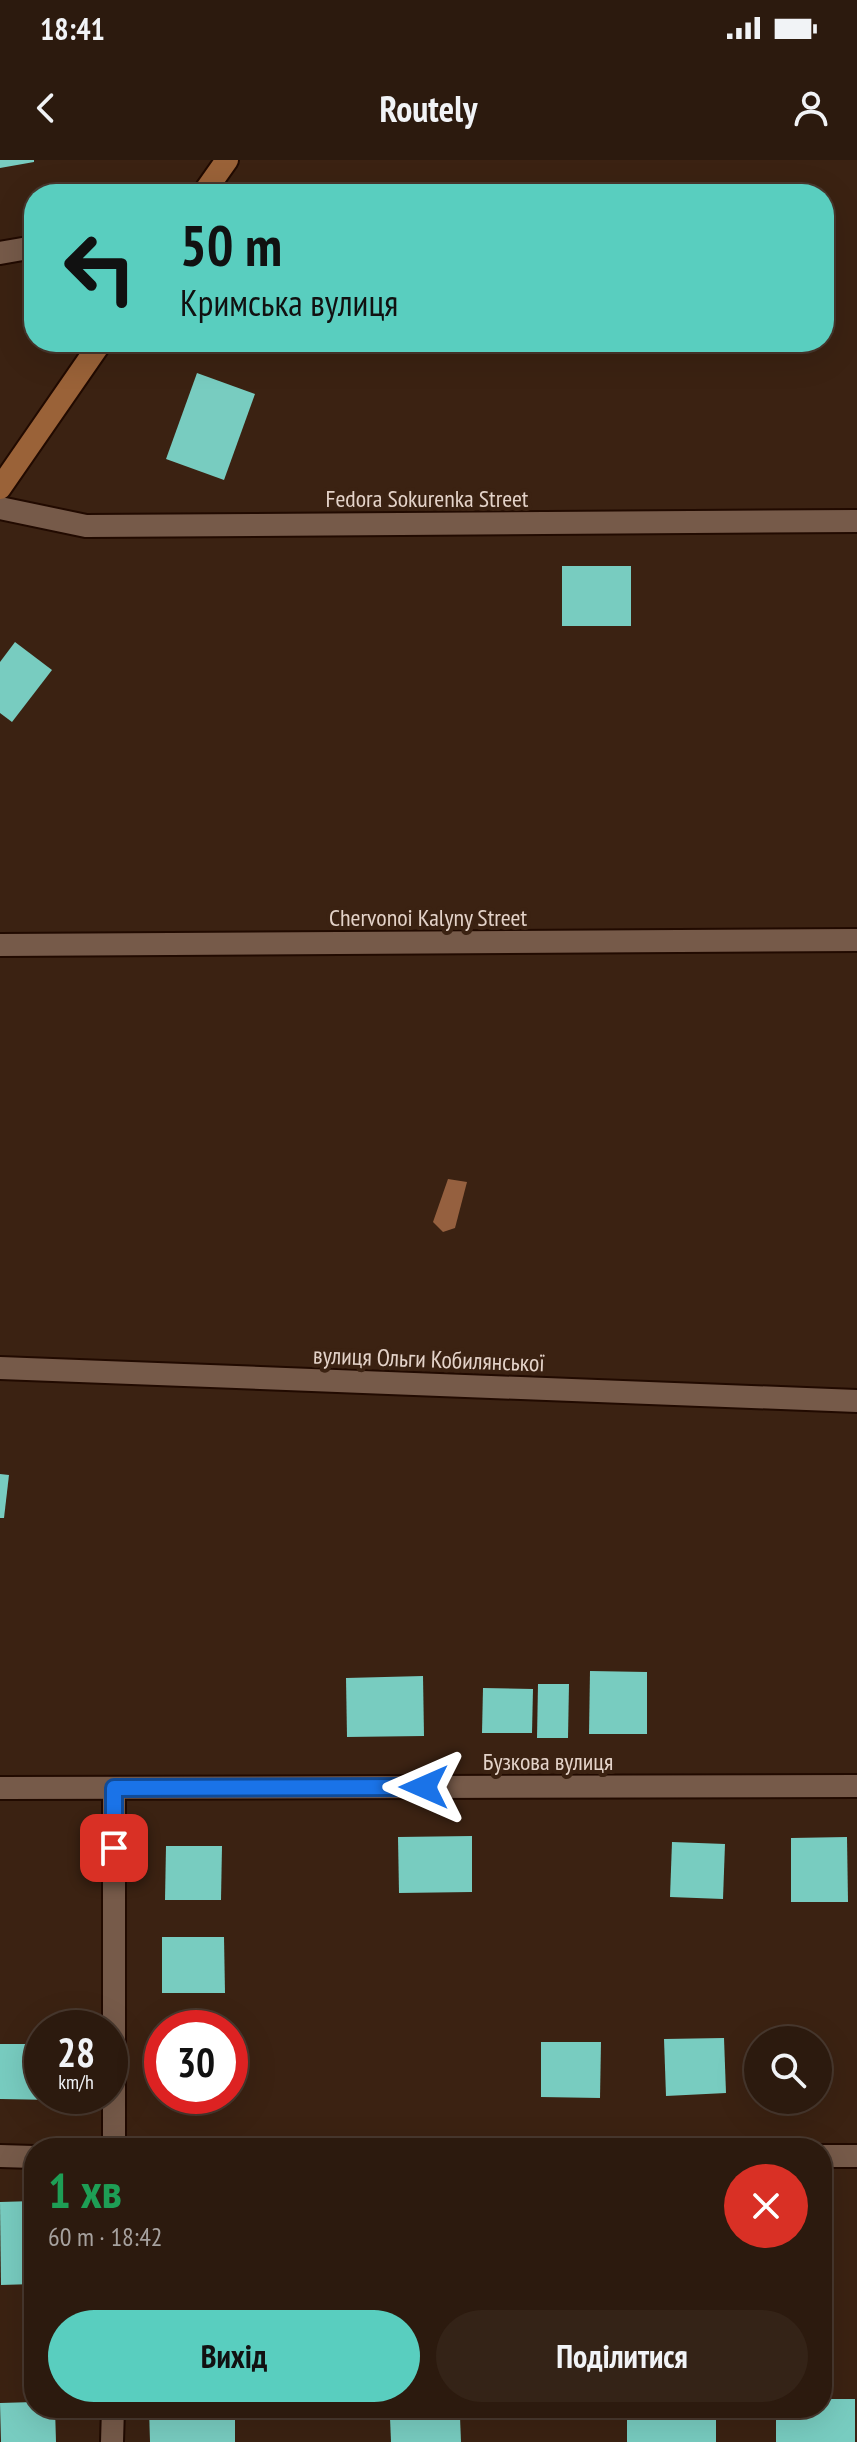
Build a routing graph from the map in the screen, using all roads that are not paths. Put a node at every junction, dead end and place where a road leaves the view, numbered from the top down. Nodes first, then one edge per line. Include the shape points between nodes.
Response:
1 (227, 160) edge
2 (210, 184) edge
3 (24, 249) edge
4 (0, 253) edge
5 (94, 352) edge
6 (0, 488) edge
7 (0, 508) edge
8 (857, 521) edge
9 (857, 940) edge
10 (0, 945) edge
11 (0, 1368) edge
12 (857, 1401) edge
13 (857, 1786) edge
14 (0, 1788) edge
15 (114, 1788) junction
16 (114, 2138) edge
17 (0, 2156) edge
18 (832, 2156) edge
19 (857, 2156) edge
20 (24, 2157) edge
21 (113, 2418) edge
22 (112, 2442) edge

1 - 2 main road
3 - 4 street
5 - 6 main road
7 - 8 street, Fedora Sokurenka Street via 86,526
9 - 10 street, Chervonoi Kalyny Street
11 - 12 street, вулиця Ольги Кобилянської
13 - 15 street, Бузкова вулиця
14 - 15 street, Бузкова вулиця
15 - 16 street
17 - 20 street
18 - 19 street
21 - 22 street

